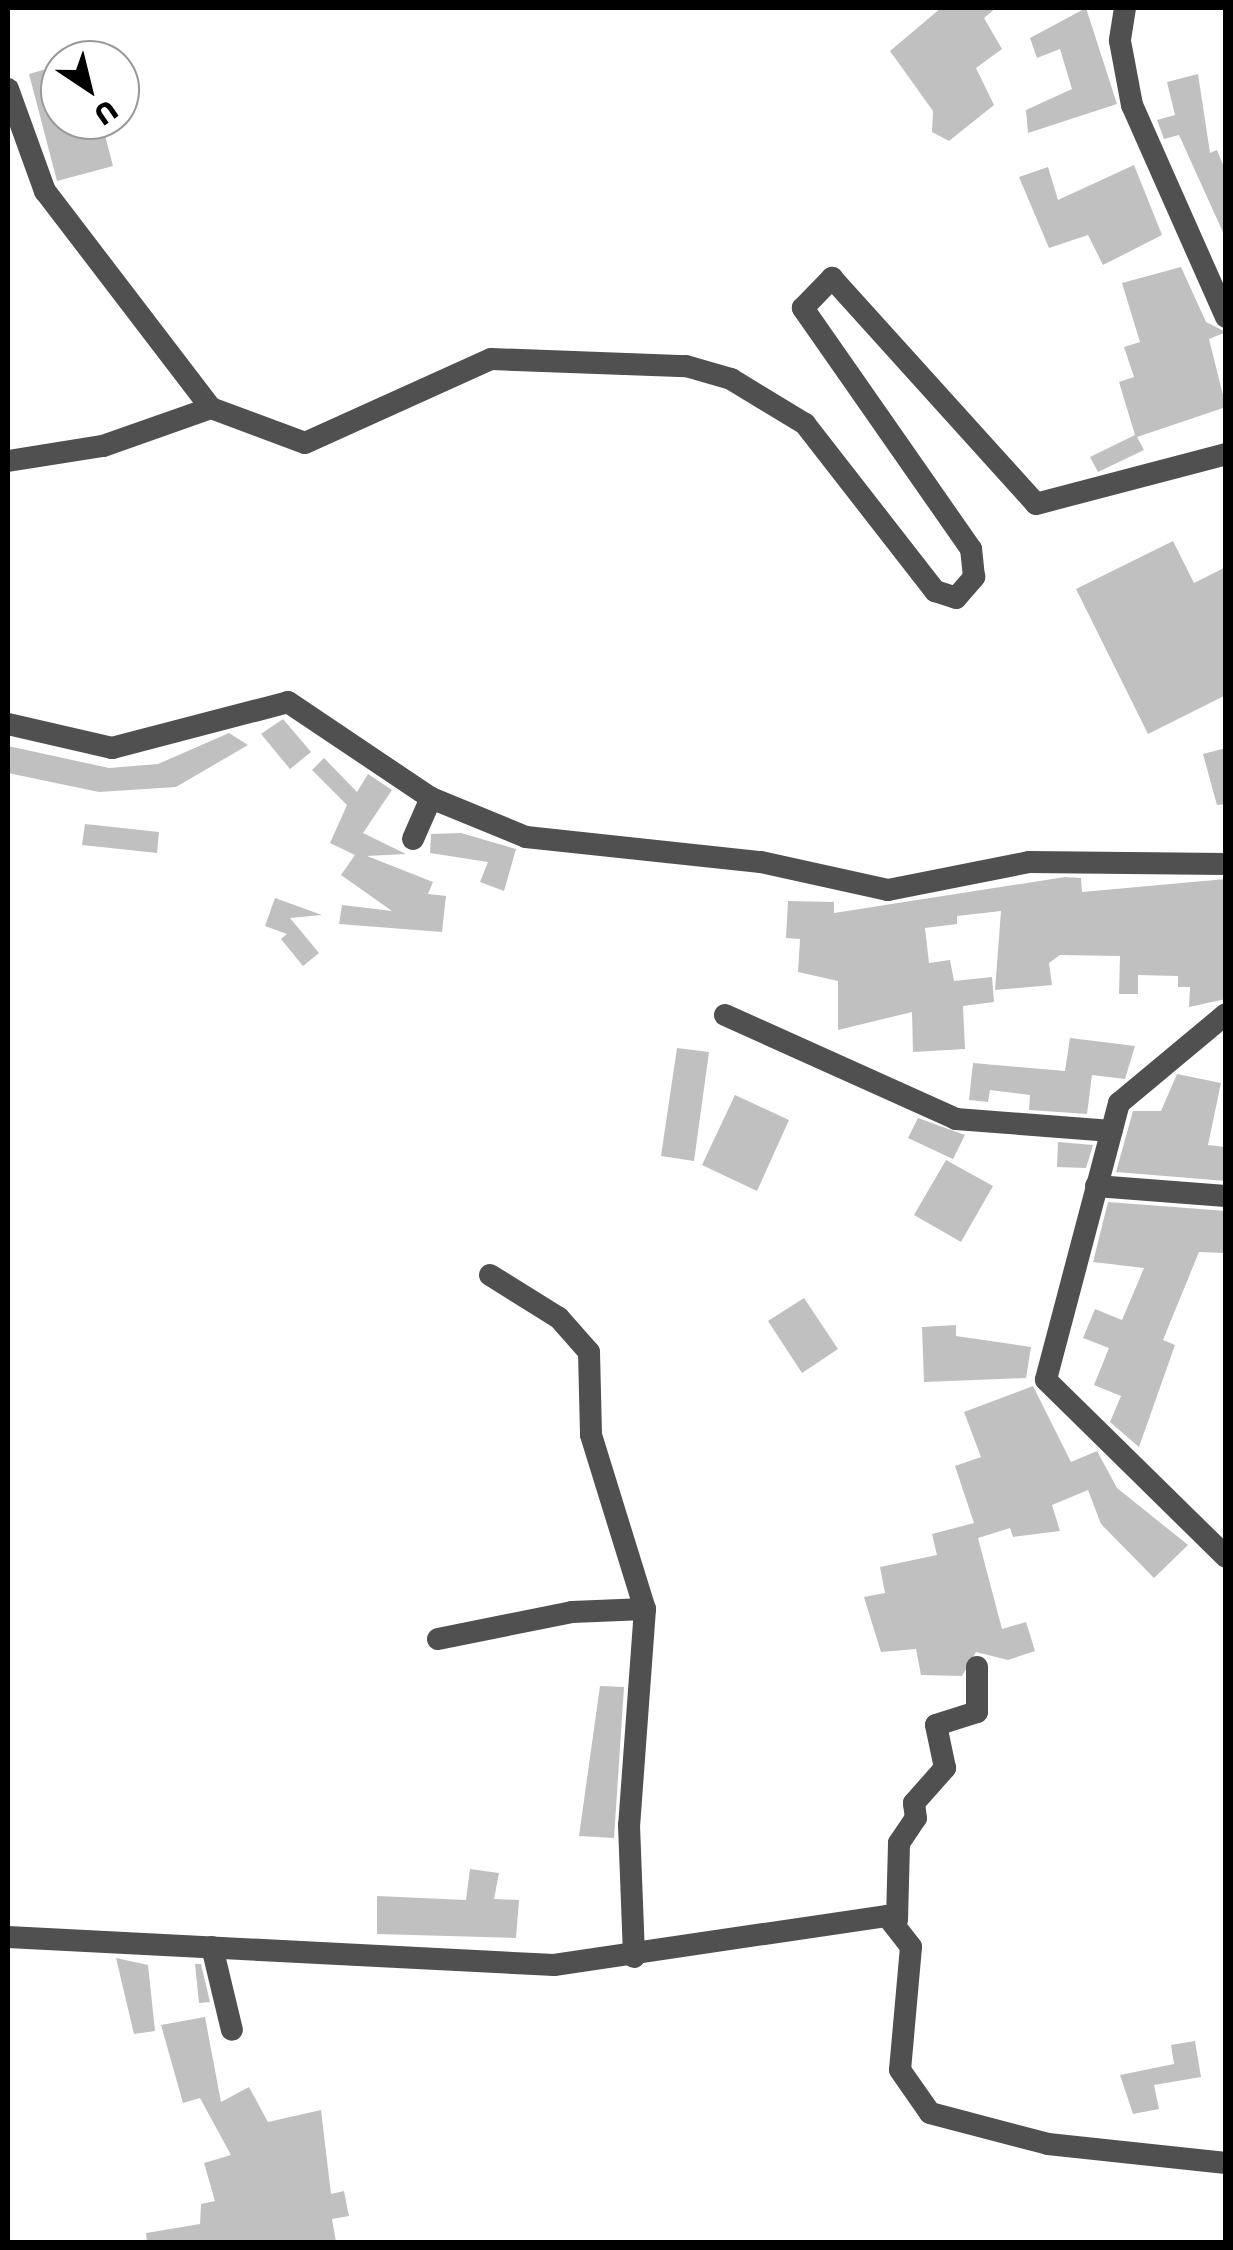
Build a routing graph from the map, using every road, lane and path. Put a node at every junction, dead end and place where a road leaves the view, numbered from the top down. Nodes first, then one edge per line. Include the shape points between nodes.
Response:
1 (1125, 8) edge
2 (8, 89) edge
3 (1222, 303) edge
4 (212, 408) junction
5 (1226, 454) edge
6 (8, 461) edge
7 (8, 724) edge
8 (432, 798) junction
9 (413, 839) dead end
10 (1226, 864) edge
11 (1226, 1014) edge
12 (726, 1015) dead end
13 (1112, 1131) junction
14 (1096, 1186) junction
15 (1226, 1196) edge
16 (490, 1275) dead end
17 (1226, 1557) edge
18 (646, 1609) junction
19 (438, 1640) dead end
20 (976, 1667) dead end
21 (898, 1920) junction
22 (8, 1937) edge
23 (212, 1947) junction
24 (634, 1957) junction
25 (232, 2030) dead end
26 (1226, 2164) edge

1 - 3 street via 1120,40 1132,105
2 - 4 street via 45,191
4 - 5 street via 312,444 491,359 686,366 731,378 805,424 935,592 956,598 974,576 971,549 803,308 832,278 1036,504
4 - 6 street via 103,446
7 - 8 street via 125,746 288,702
8 - 9 street
8 - 10 street via 526,837 760,862 888,890 1030,862
11 - 13 street via 1134,1084
12 - 13 street via 956,1119
13 - 14 street
14 - 15 street
14 - 17 street via 1046,1380
16 - 18 street via 558,1318 590,1352 591,1434
18 - 19 street via 572,1612
18 - 24 street via 629,1825
20 - 21 street via 977,1712 936,1726 945,1768 914,1803 916,1818 900,1843
21 - 24 street via 844,1918
21 - 26 street via 911,1947 900,2070 930,2113 1048,2144
22 - 23 street
23 - 24 street via 554,1964
23 - 25 street

